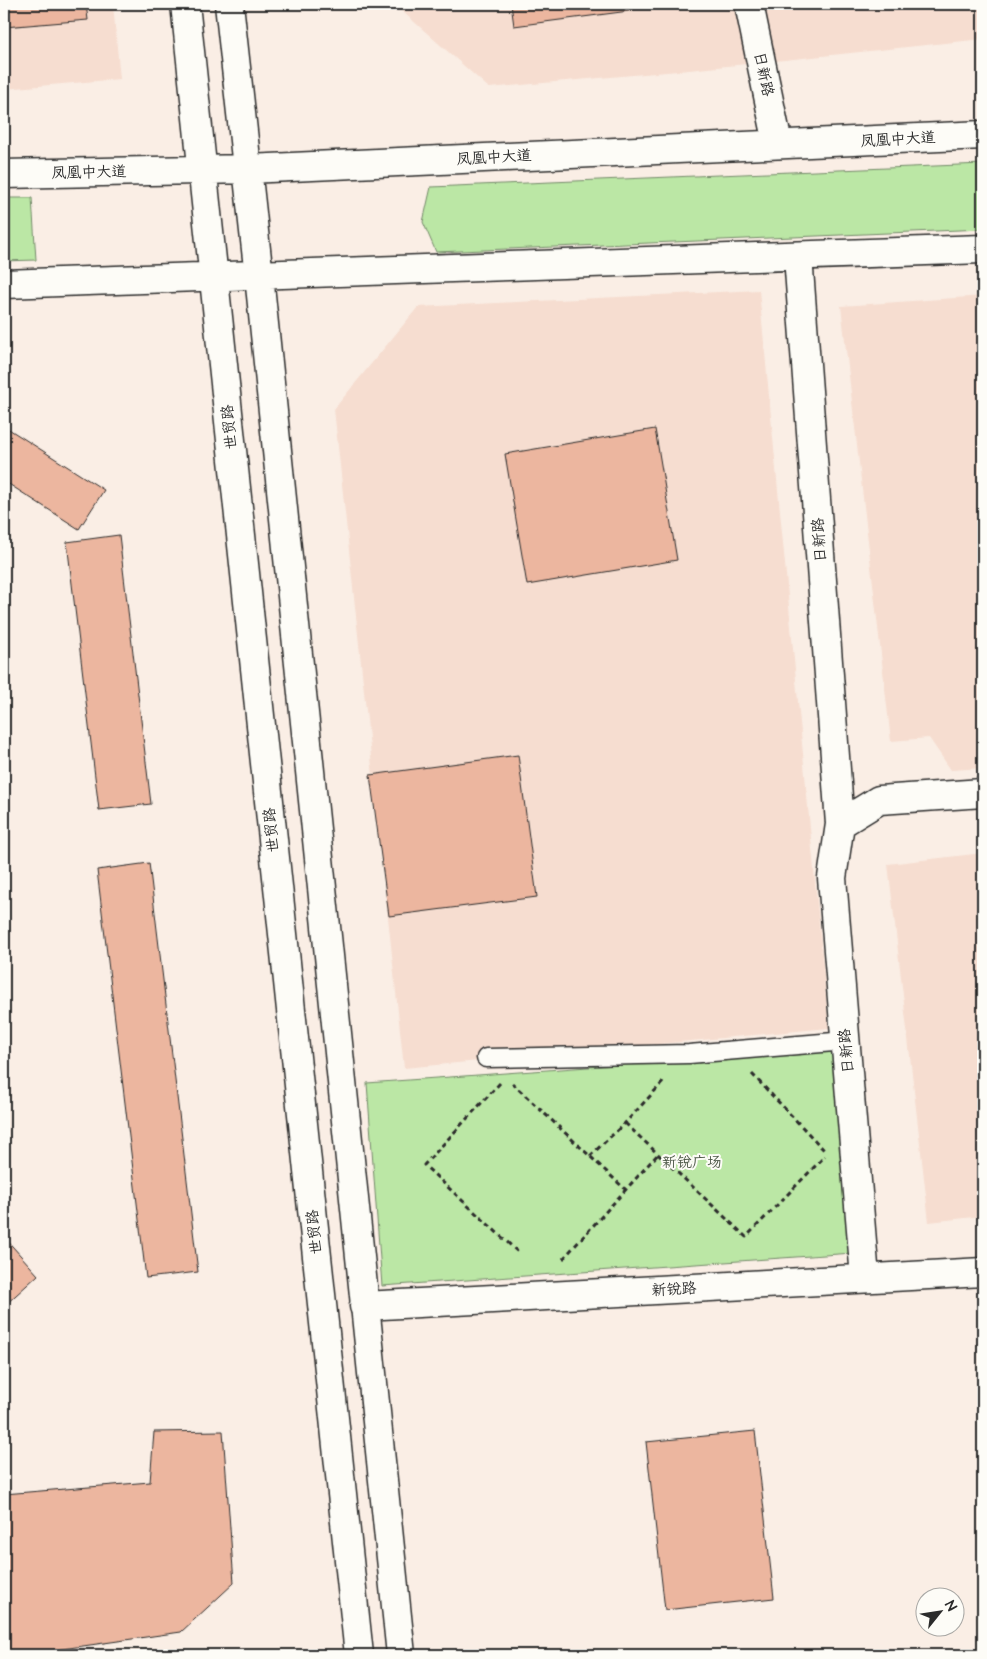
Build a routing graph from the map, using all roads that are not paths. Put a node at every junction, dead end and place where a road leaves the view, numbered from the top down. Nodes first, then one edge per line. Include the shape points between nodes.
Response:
1 (184, 4) edge
2 (229, 4) edge
3 (749, 4) edge
4 (983, 135) edge
5 (778, 144) junction
6 (248, 169) junction
7 (202, 170) junction
8 (4, 174) edge
9 (983, 249) edge
10 (798, 256) junction
11 (258, 275) junction
12 (213, 277) junction
13 (4, 284) edge
14 (983, 794) edge
15 (840, 824) junction
16 (846, 1041) junction
17 (486, 1058) dead end
18 (983, 1272) edge
19 (865, 1278) junction
20 (364, 1306) junction
21 (359, 1655) edge
22 (401, 1655) edge

1 - 7 main road, 世贸路
2 - 6 main road
3 - 5 main road, 日新路
4 - 5 main road, 凤凰中大道
5 - 6 main road, 凤凰中大道
6 - 7 main road, 凤凰中大道
6 - 11 main road
7 - 8 main road, 凤凰中大道
7 - 12 main road, 世贸路
9 - 10 main road
10 - 11 main road
10 - 15 main road, 日新路
11 - 12 main road
11 - 20 main road
12 - 13 main road
12 - 21 main road, 世贸路
14 - 15 main road via 879,800
15 - 16 main road, 日新路 via 832,878
16 - 17 lane via 690,1054
16 - 19 main road, 日新路
18 - 19 main road, 新锐路
19 - 20 main road, 新锐路
20 - 22 main road

